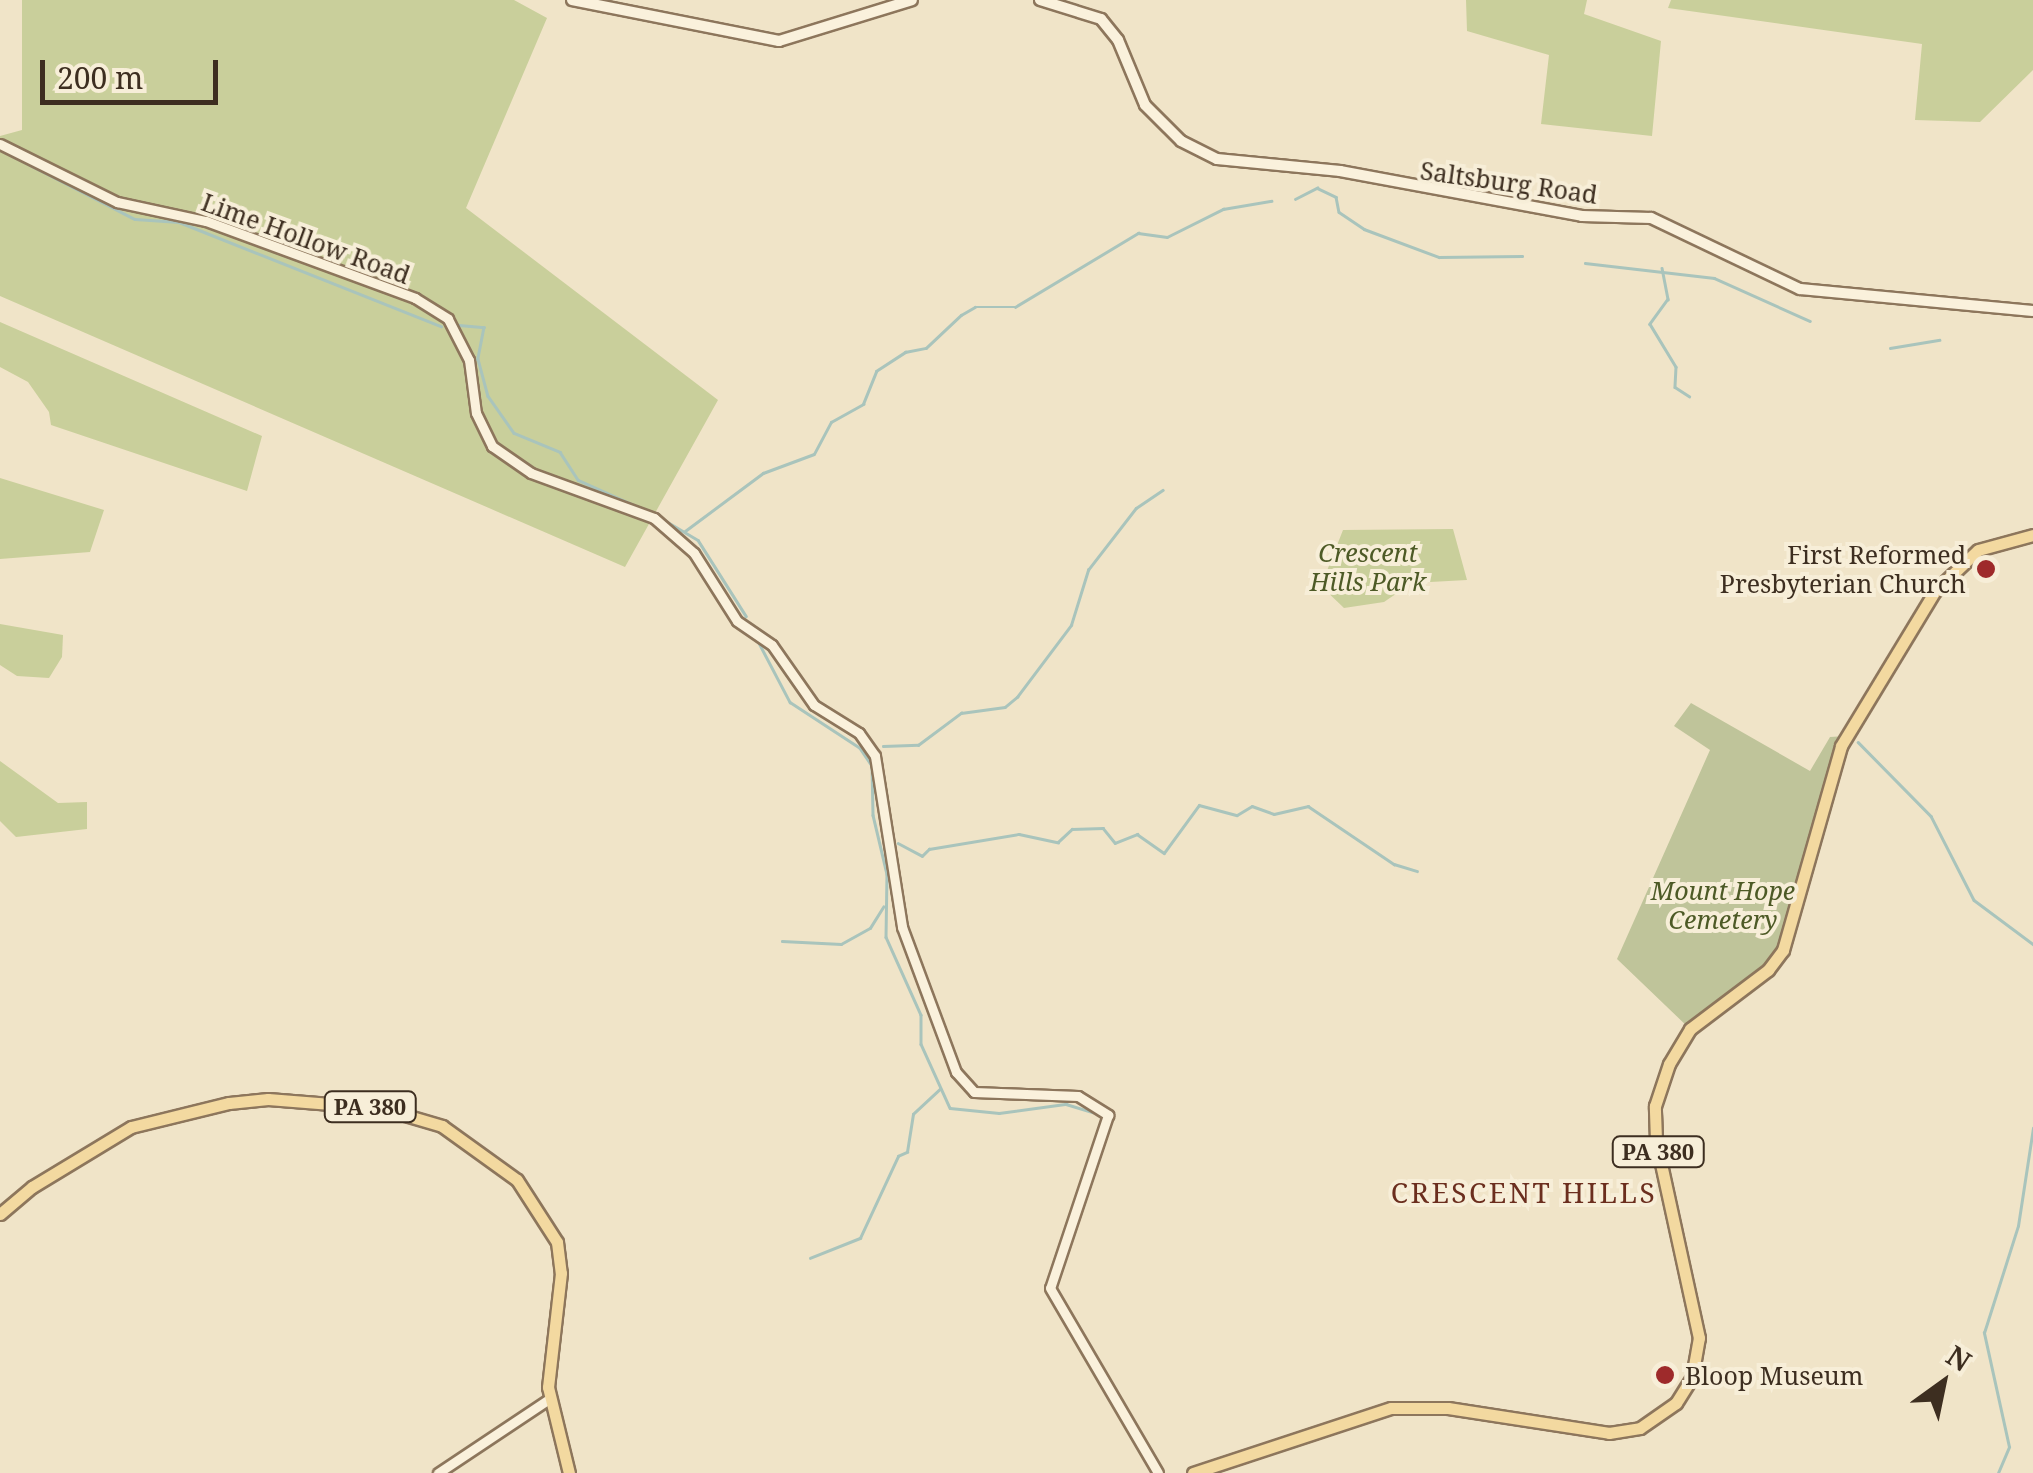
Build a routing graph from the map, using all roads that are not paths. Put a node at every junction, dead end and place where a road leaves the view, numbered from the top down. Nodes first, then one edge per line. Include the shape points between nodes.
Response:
1 (572, 0) edge
2 (912, 0) edge
3 (1040, 0) edge
4 (0, 144) edge
5 (2033, 310) edge
6 (2033, 535) edge
7 (0, 1214) edge
8 (549, 1399) junction
9 (438, 1473) edge
10 (569, 1473) edge
11 (1158, 1473) edge
12 (1193, 1473) edge

1 - 2 main road via 779,41
3 - 5 main road, Saltsburg Road via 1100,19 1118,40 1145,105 1182,141 1218,159 1340,171 1582,216 1651,218 1800,290
4 - 11 street, Lime Hollow Road via 118,202 206,221 414,298 448,320 470,360 476,413 492,446 532,473 654,518 694,552 736,621 772,645 814,705 859,733 875,756 902,927 956,1072 974,1092 1078,1096 1108,1115 1050,1288
6 - 12 main road, PA 380 via 1978,550 1935,591 1837,756 1788,942 1768,970 1690,1029 1663,1080 1656,1140 1699,1338 1692,1377 1676,1403 1648,1424 1609,1433 1448,1408 1391,1408
7 - 8 main road, PA 380 via 131,1127 213,1106 268,1099 380,1108 424,1119 498,1162 530,1194 553,1232 561,1273
8 - 9 street
8 - 10 main road, PA 380

